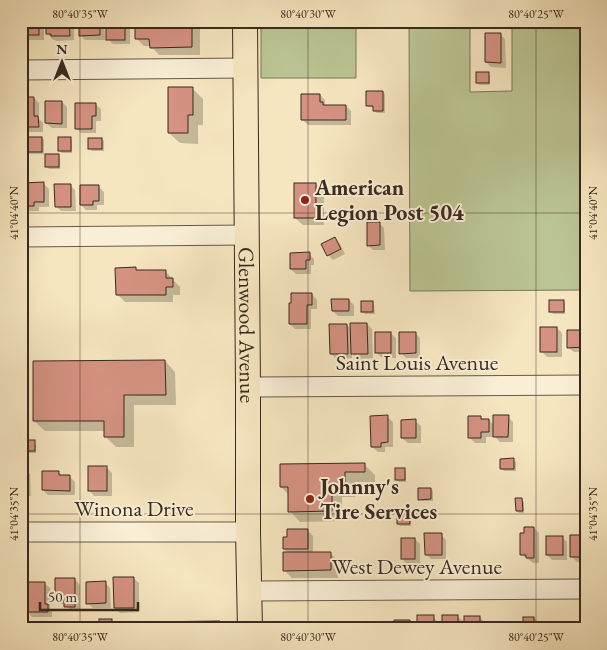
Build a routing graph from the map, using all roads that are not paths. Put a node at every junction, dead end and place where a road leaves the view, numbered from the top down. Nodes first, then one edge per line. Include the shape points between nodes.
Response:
1 (245, 21) edge
2 (245, 68) junction
3 (21, 70) edge
4 (247, 235) junction
5 (21, 237) edge
6 (586, 385) edge
7 (248, 387) junction
8 (21, 532) edge
9 (248, 532) junction
10 (586, 589) edge
11 (249, 591) junction
12 (250, 629) edge

1 - 2 main road, Glenwood Avenue
2 - 3 street
2 - 4 main road, Glenwood Avenue
4 - 5 street
4 - 7 main road, Glenwood Avenue
6 - 7 street, Saint Louis Avenue
7 - 9 main road, Glenwood Avenue
8 - 9 street, Winona Drive
9 - 11 main road, Glenwood Avenue
10 - 11 street, West Dewey Avenue
11 - 12 main road, Glenwood Avenue

